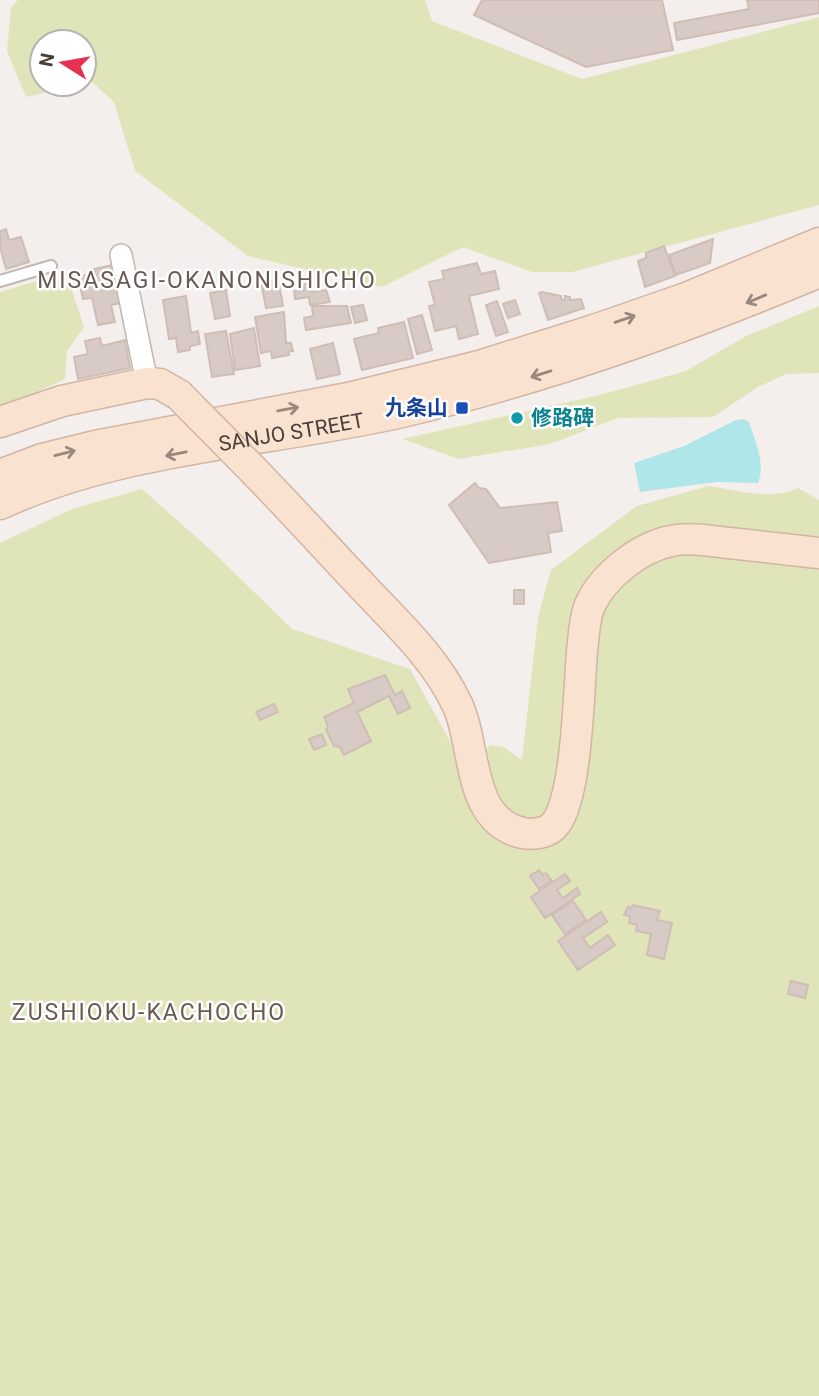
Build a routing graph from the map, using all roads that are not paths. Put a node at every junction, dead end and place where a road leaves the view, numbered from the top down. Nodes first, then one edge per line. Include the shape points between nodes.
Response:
1 (819, 243) edge
2 (121, 256) dead end
3 (51, 266) dead end
4 (819, 272) edge
5 (0, 281) edge
6 (148, 383) junction
7 (0, 422) edge
8 (0, 475) edge
9 (0, 504) edge
10 (819, 553) edge

8 -> 1 main road, SANJO STREET via 94,446 348,398 479,366 686,298
2 - 6 street
3 - 5 lane
4 -> 9 main road, SANJO STREET via 698,321 513,383 347,423 76,475
6 - 7 main road via 62,401
6 - 10 main road, bridge via 179,395 425,653 458,705 481,796 493,817 508,829 523,833 538,834 554,826 563,812 574,748 584,632 590,605 604,584 627,563 673,540

